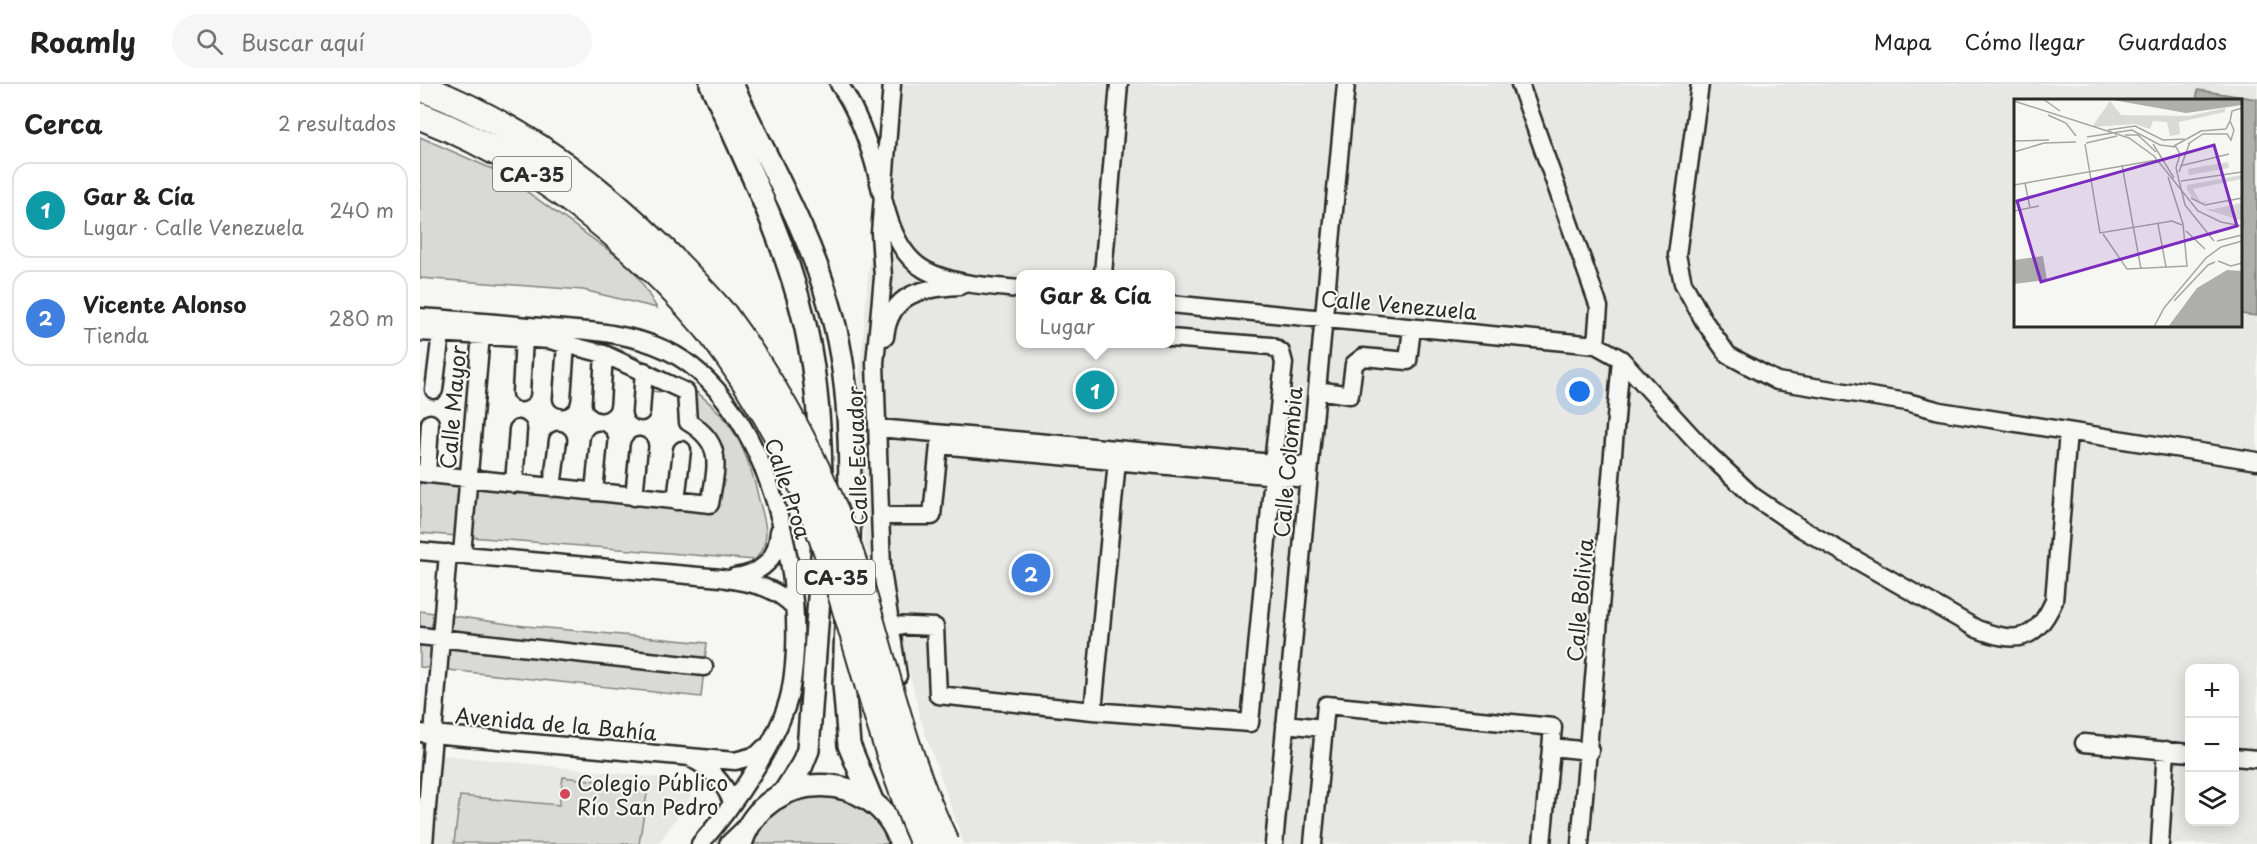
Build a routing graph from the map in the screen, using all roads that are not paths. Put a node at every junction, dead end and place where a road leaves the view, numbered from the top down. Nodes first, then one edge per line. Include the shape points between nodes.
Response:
1 (711, 84) edge
2 (732, 84) edge
3 (839, 84) edge
4 (892, 84) edge
5 (1119, 84) edge
6 (1346, 84) edge
7 (1520, 84) edge
8 (1700, 84) edge
9 (420, 87) edge
10 (420, 116) edge
11 (883, 199) junction
12 (1103, 270) edge
13 (976, 285) junction
14 (1016, 289) edge
15 (1175, 305) edge
16 (420, 317) edge
17 (1324, 320) junction
18 (716, 322) junction
19 (1412, 328) junction
20 (420, 332) edge
21 (441, 333) junction
22 (481, 335) junction
23 (524, 338) junction
24 (1175, 338) edge
25 (566, 344) junction
26 (1596, 345) junction
27 (604, 354) junction
28 (1621, 358) junction
29 (644, 371) junction
30 (434, 390) dead end
31 (1317, 390) junction
32 (520, 393) dead end
33 (562, 399) dead end
34 (602, 404) dead end
35 (641, 412) dead end
36 (430, 423) dead end
37 (878, 424) junction
38 (518, 429) dead end
39 (2068, 432) junction
40 (558, 440) dead end
41 (599, 441) dead end
42 (639, 446) dead end
43 (682, 450) dead end
44 (1117, 461) junction
45 (2257, 461) edge
46 (1273, 470) junction
47 (1309, 473) junction
48 (423, 474) edge
49 (469, 479) junction
50 (514, 484) junction
51 (552, 488) junction
52 (594, 492) junction
53 (634, 497) junction
54 (676, 501) junction
55 (881, 516) junction
56 (780, 526) junction
57 (420, 551) edge
58 (455, 554) junction
59 (790, 574) junction
60 (721, 578) junction
61 (766, 586) junction
62 (794, 606) junction
63 (889, 625) junction
64 (420, 636) edge
65 (441, 638) junction
66 (704, 667) dead end
67 (1093, 711) junction
68 (1285, 724) junction
69 (1323, 728) junction
70 (426, 734) edge
71 (771, 741) junction
72 (2084, 743) dead end
73 (1551, 747) junction
74 (2166, 750) junction
75 (1590, 751) junction
76 (2185, 752) edge
77 (689, 757) junction
78 (2239, 757) edge
79 (2257, 759) edge
80 (784, 793) junction
81 (732, 801) junction
82 (873, 803) junction
83 (751, 822) junction
84 (927, 834) edge
85 (424, 844) edge
86 (700, 844) edge
87 (728, 844) edge
88 (741, 844) edge
89 (901, 844) edge
90 (932, 844) edge
91 (946, 844) edge
92 (1274, 844) edge
93 (1313, 844) edge
94 (1542, 844) edge
95 (1581, 844) edge
96 (2160, 844) edge

1 - 80 main road via 785,259 802,312 817,390 823,536 810,733 802,765
2 - 82 main road via 819,272 840,346 850,450 845,707 849,745
3 - 11 street via 865,135
4 - 11 street, Calle Ecuador
5 - 12 street
6 - 17 street, Calle Colombia
7 - 26 street via 1599,307
8 - 39 street via 1677,255 1683,283 1728,355 1777,381
9 - 18 highway, CA-35 via 520,135 581,176 647,231
10 - 18 highway, CA-35 via 489,148 579,206
11 - 13 street via 894,230 912,260 933,273
11 - 37 street, Calle Ecuador via 883,276 875,363
13 - 14 street
13 - 37 street via 927,288 911,294 896,307 886,326
15 - 17 street, Calle Venezuela
16 - 56 street, Calle Proa via 601,332 644,341 668,351 717,388 736,414 758,453
17 - 19 street, Calle Venezuela
17 - 31 street, Calle Colombia
18 - 84 highway, CA-35, bridge via 734,364 772,424 803,488 839,586 894,768
18 - 91 highway, CA-35, bridge via 771,380 818,469 852,559 914,765
19 - 26 street, Calle Venezuela
19 - 31 street via 1408,361 1363,357 1354,364 1350,395
20 - 21 street
21 - 22 street
21 - 30 street
22 - 23 street
22 - 49 street, Calle Mayor
23 - 25 street
23 - 32 street
24 - 46 street via 1271,346 1281,352 1284,363
25 - 27 street
25 - 33 street
26 - 28 street, Calle Venezuela
27 - 29 street
27 - 34 street
28 - 39 street via 1707,453 1754,496 1812,535 1977,629 2000,638 2024,638 2045,622 2054,601
28 - 75 street, Calle Bolivia
29 - 35 street
29 - 54 street via 686,392 688,422 706,432 717,460 710,504
31 - 47 street, Calle Colombia
36 - 48 street
37 - 46 street
37 - 55 street, Calle Ecuador
38 - 50 street
39 - 45 street
40 - 51 street
41 - 52 street
42 - 53 street
43 - 54 street
44 - 46 street
44 - 55 street via 939,445 932,516
44 - 67 street
46 - 47 street
46 - 67 street via 1250,723
47 - 68 street, Calle Colombia
48 - 49 street
49 - 50 street
49 - 58 street, Calle Mayor
50 - 51 street
51 - 52 street
52 - 53 street
53 - 54 street
55 - 63 street, Calle Ecuador
56 - 59 street, Calle Proa
56 - 60 street via 774,554 764,568 750,575
57 - 58 street
58 - 60 street
58 - 65 street, Calle Mayor
59 - 61 street
59 - 62 street, Calle Proa
60 - 61 street
61 - 62 street
62 - 71 street, Calle Proa via 789,693
63 - 67 street via 935,627 938,695
63 - 84 street, Calle Ecuador
64 - 65 street
65 - 66 street
65 - 70 street, Calle Mayor
68 - 69 street
68 - 92 street, Calle Colombia
69 - 73 street via 1326,705 1553,728
69 - 93 street
70 - 77 street, Avenida de la Bahía
70 - 85 street, Calle Mayor
71 - 77 street via 758,755 735,761
71 - 81 street, Calle Proa
72 - 74 street
73 - 75 street
73 - 94 street
74 - 76 street
74 - 96 street
75 - 95 street, Calle Bolivia
77 - 81 street via 714,772
78 - 79 street
80 - 82 main road via 802,786 830,784 857,792
80 - 83 main road via 762,808
81 - 86 street, Calle Proa
82 - 89 main road via 889,820
83 - 87 street
83 - 88 main road
84 - 90 street, Calle Ecuador
84 - 91 street

